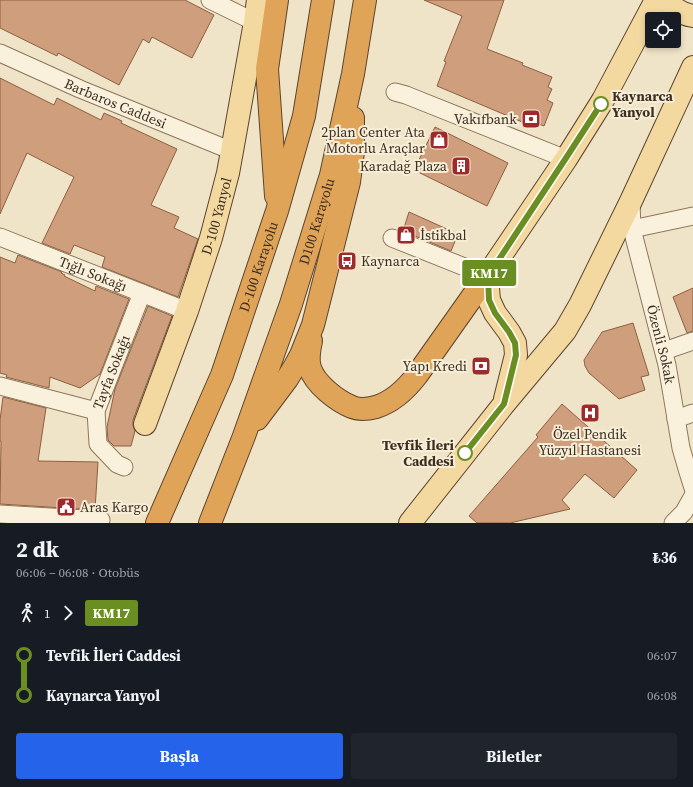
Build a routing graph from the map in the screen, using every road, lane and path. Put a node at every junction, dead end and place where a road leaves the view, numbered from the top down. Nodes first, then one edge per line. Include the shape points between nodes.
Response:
1 (210, 0) edge
2 (258, 0) edge
3 (277, 0) edge
4 (323, 0) edge
5 (365, 0) edge
6 (656, 0) edge
7 (667, 0) edge
8 (693, 16) edge
9 (255, 22) junction
10 (0, 53) edge
11 (693, 66) edge
12 (353, 74) junction
13 (396, 92) dead end
14 (232, 151) junction
15 (566, 158) junction
16 (631, 201) junction
17 (278, 211) junction
18 (693, 216) edge
19 (632, 229) junction
20 (0, 237) edge
21 (392, 238) dead end
22 (488, 276) junction
23 (142, 293) junction
24 (187, 311) junction
25 (313, 325) junction
26 (693, 341) edge
27 (515, 343) junction
28 (664, 351) junction
29 (548, 352) junction
30 (0, 386) edge
31 (504, 404) junction
32 (96, 411) junction
33 (693, 413) edge
34 (676, 419) junction
35 (145, 424) dead end
36 (244, 436) junction
37 (124, 467) dead end
38 (693, 488) edge
39 (693, 496) edge
40 (0, 514) edge
41 (101, 520) dead end
42 (157, 523) edge
43 (210, 523) edge
44 (410, 523) edge
45 (673, 523) edge

1 - 9 street
2 - 9 main road, D-100 Yanyol
3 - 17 highway via 267,69
4 - 17 highway, D-100 Karayolu via 304,116
5 - 12 highway, D100 Karayolu
6 - 15 main road via 603,100
7 - 8 main road via 671,6
9 - 14 main road, D-100 Yanyol
10 - 14 street, Barbaros Caddesi via 80,89
11 - 16 main road
12 - 25 highway via 353,152 349,182
12 - 36 highway, D100 Karayolu via 331,174 290,304
13 - 15 street
14 - 24 main road, D-100 Yanyol via 211,238
15 - 22 main road
16 - 19 street, Özenli Sokak
16 - 29 main road via 580,305 565,331
17 - 42 highway, D-100 Karayolu via 222,375
18 - 19 street
19 - 28 street, Özenli Sokak
20 - 23 street, Tığlı Sokağı
21 - 22 street
22 - 25 highway via 417,375 406,388 378,406 364,409 353,407 324,389 310,368 308,356
22 - 27 main road via 489,300
23 - 24 street, Tığlı Sokağı
23 - 32 street, Tayfa Sokağı
24 - 35 main road, D-100 Yanyol
25 - 36 highway via 302,355
26 - 28 street
27 - 29 main road via 525,350
27 - 31 main road via 516,355
28 - 34 street, Özenli Sokak
29 - 31 main road
30 - 32 street
31 - 44 main road
32 - 37 street, Tayfa Sokağı via 98,444 117,464
33 - 34 street
34 - 38 street, Özenli Sokak
36 - 43 highway
39 - 45 street via 684,512
40 - 41 street

